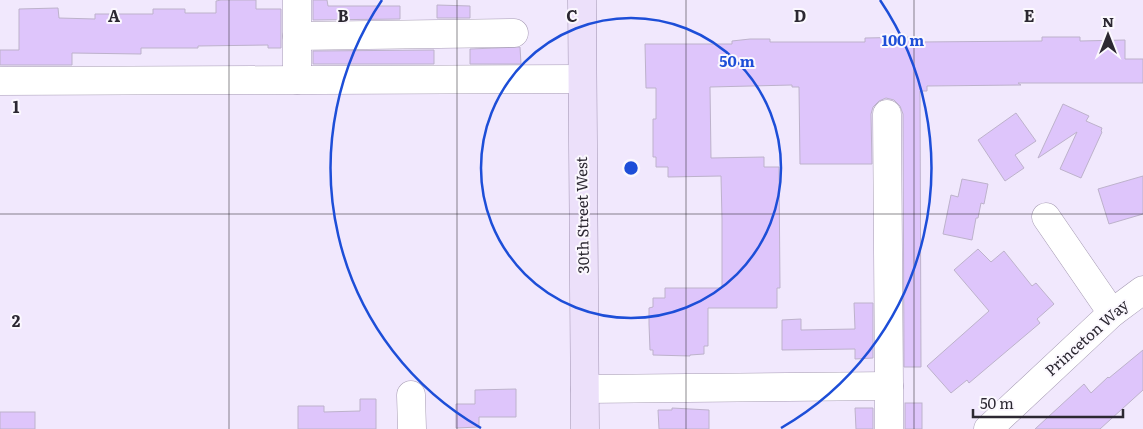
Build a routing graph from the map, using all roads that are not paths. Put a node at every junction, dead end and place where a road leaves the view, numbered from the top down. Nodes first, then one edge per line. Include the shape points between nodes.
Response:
1 (297, 0) edge
2 (582, 0) edge
3 (514, 33) dead end
4 (297, 36) junction
5 (582, 79) junction
6 (297, 80) junction
7 (0, 82) edge
8 (888, 114) dead end
9 (1046, 217) dead end
10 (1143, 290) edge
11 (1112, 313) junction
12 (889, 386) junction
13 (585, 389) junction
14 (411, 395) dead end
15 (412, 429) edge
16 (585, 429) edge
17 (889, 429) edge
18 (988, 429) edge

1 - 4 street
2 - 5 main road, 30th Street West
3 - 4 street
4 - 6 street
5 - 6 street
5 - 13 main road, 30th Street West
6 - 7 street
8 - 12 street
9 - 11 street
10 - 11 street, Princeton Way
11 - 18 street, Princeton Way
12 - 13 street
12 - 17 street
13 - 16 main road, 30th Street West
14 - 15 street

